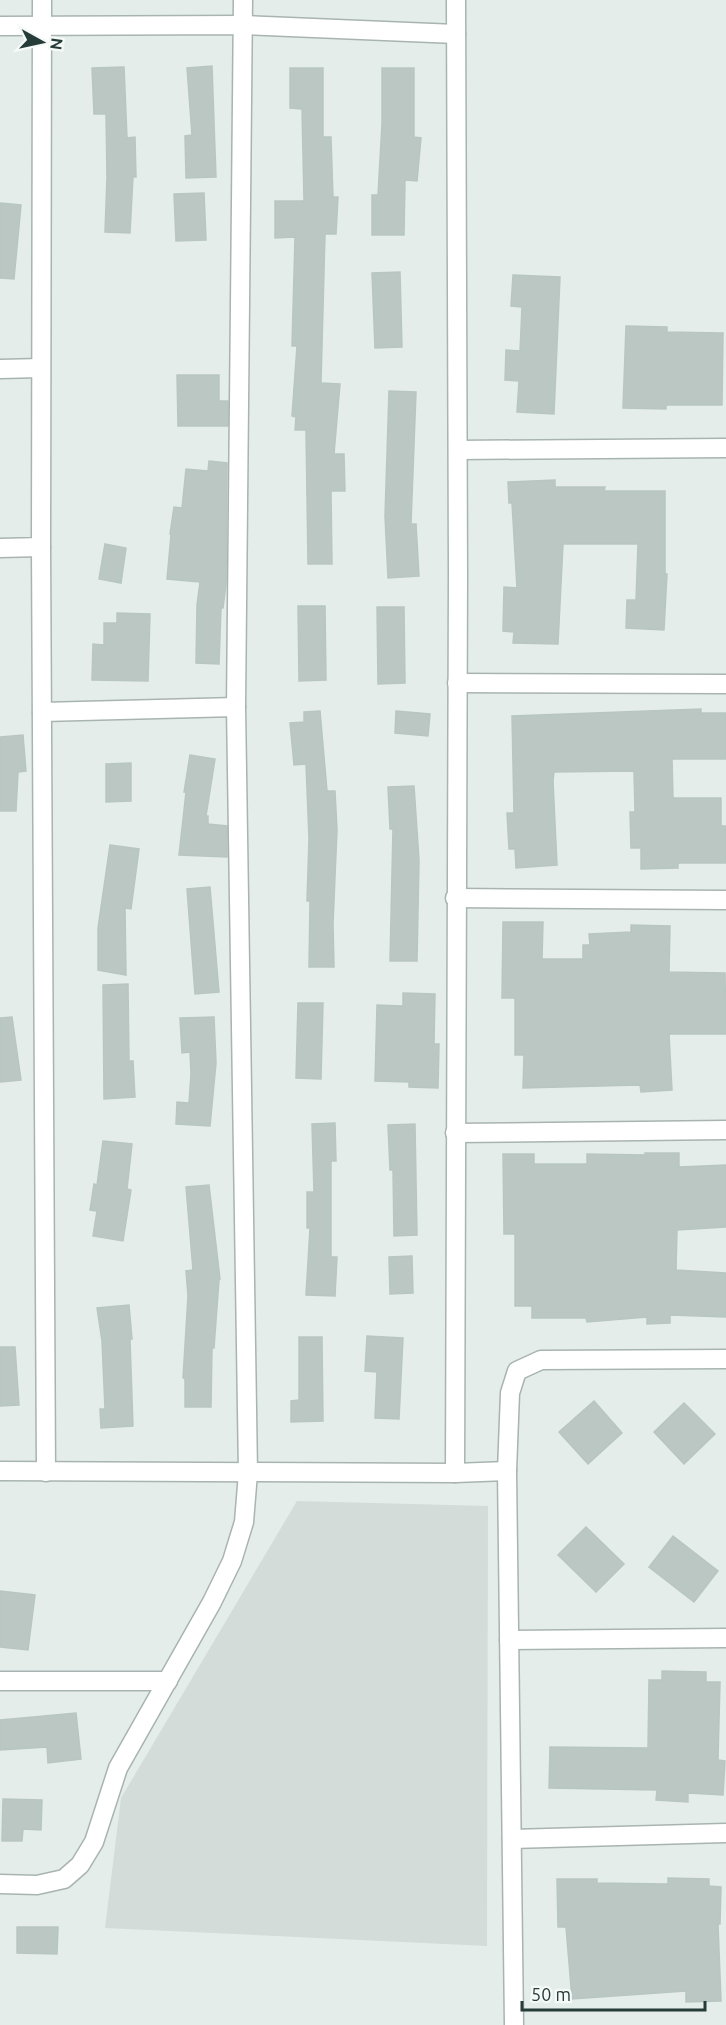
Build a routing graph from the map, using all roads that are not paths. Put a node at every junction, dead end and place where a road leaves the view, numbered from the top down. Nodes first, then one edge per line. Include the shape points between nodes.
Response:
1 (42, 0) edge
2 (243, 0) edge
3 (456, 0) edge
4 (243, 25) junction
5 (0, 26) edge
6 (42, 26) junction
7 (456, 34) junction
8 (41, 368) junction
9 (0, 369) edge
10 (726, 448) edge
11 (458, 450) junction
12 (41, 547) junction
13 (0, 548) edge
14 (457, 683) junction
15 (726, 684) edge
16 (236, 707) junction
17 (42, 712) junction
18 (455, 898) junction
19 (726, 900) edge
20 (726, 1130) edge
21 (456, 1133) junction
22 (726, 1359) edge
23 (0, 1471) edge
24 (507, 1471) junction
25 (46, 1472) junction
26 (248, 1473) junction
27 (455, 1473) junction
28 (726, 1638) edge
29 (508, 1640) junction
30 (0, 1681) edge
31 (168, 1681) junction
32 (726, 1833) edge
33 (512, 1839) junction
34 (0, 1884) edge
35 (514, 2025) edge

1 - 6 street
2 - 4 street
3 - 7 street
4 - 6 street
4 - 7 street
4 - 16 street
5 - 6 street
6 - 8 street
7 - 11 street
8 - 9 street
8 - 12 street
10 - 11 street
11 - 14 street
12 - 13 street
12 - 17 street
14 - 15 street
14 - 18 street
16 - 17 street
16 - 26 street
17 - 25 street
18 - 19 street
18 - 21 street
20 - 21 street
21 - 27 street
22 - 24 street via 541,1360 517,1371 510,1393
23 - 25 street
24 - 27 street
24 - 29 street
25 - 26 street
26 - 27 street
26 - 31 street via 244,1522 232,1561
28 - 29 street
29 - 33 street
30 - 31 street
31 - 34 street via 118,1768 94,1842 80,1865 64,1879 38,1885
32 - 33 street
33 - 35 street

